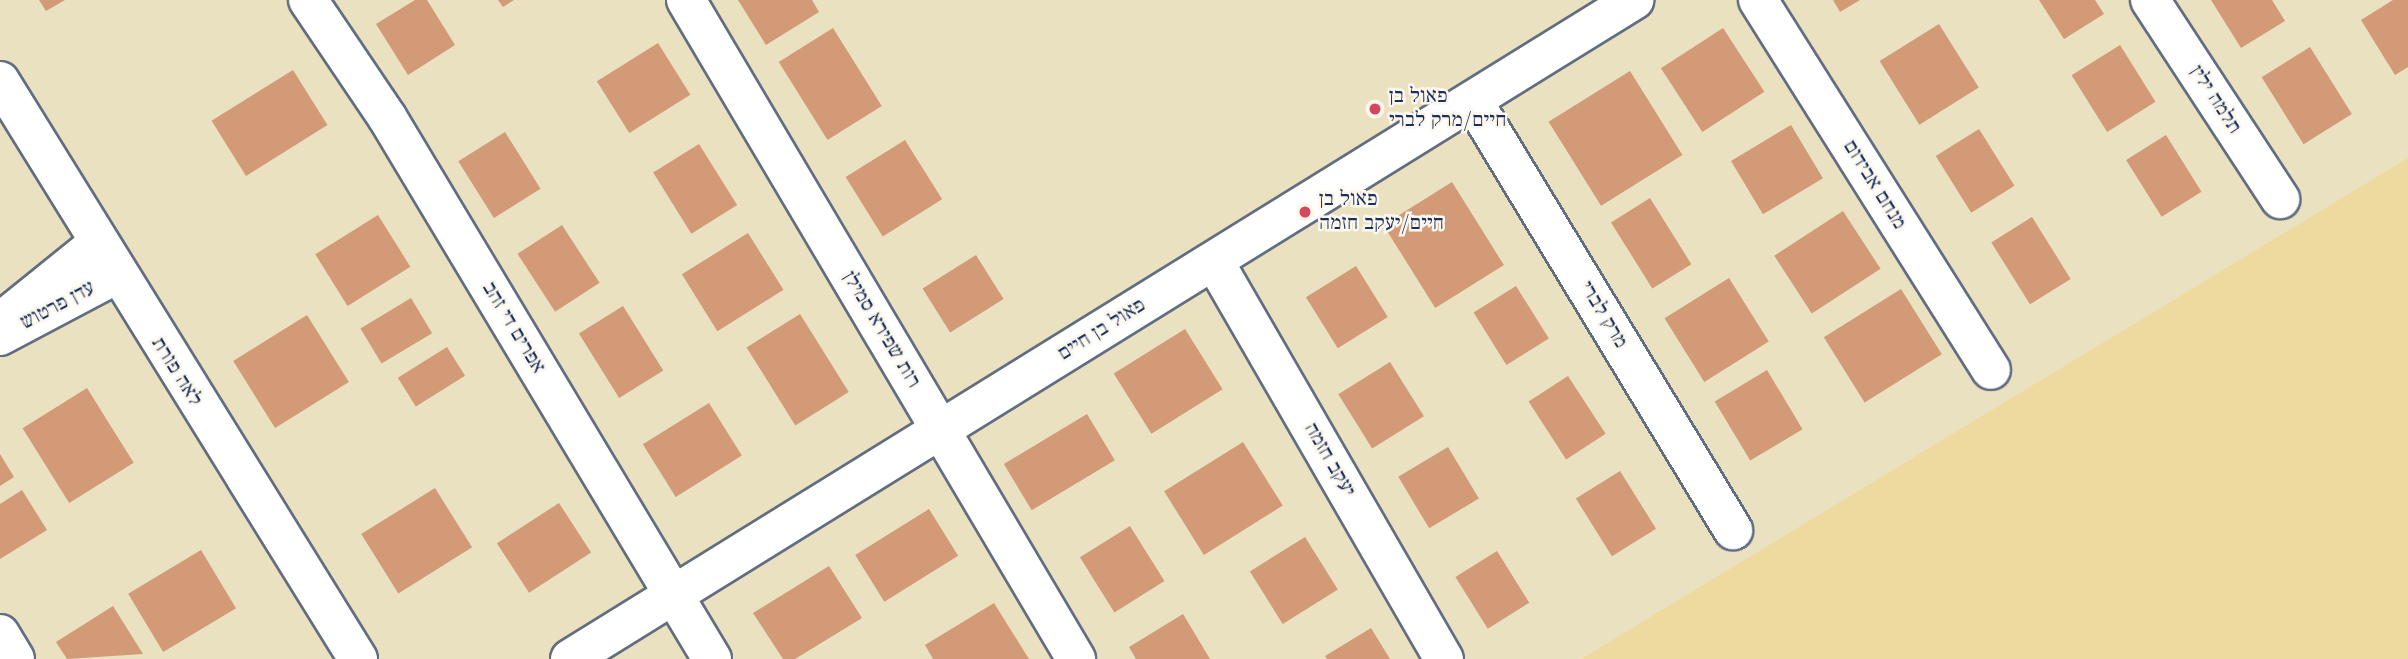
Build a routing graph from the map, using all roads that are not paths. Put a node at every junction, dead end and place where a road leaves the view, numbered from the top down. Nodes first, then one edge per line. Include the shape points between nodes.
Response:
1 (308, 0) edge
2 (686, 0) edge
3 (1634, 0) edge
4 (1758, 0) edge
5 (2150, 0) edge
6 (0, 81) edge
7 (1473, 101) junction
8 (2280, 199) dead end
9 (106, 260) junction
10 (1214, 261) junction
11 (0, 323) edge
12 (0, 336) edge
13 (1991, 370) dead end
14 (940, 430) junction
15 (1733, 530) dead end
16 (673, 595) junction
17 (0, 634) edge
18 (16, 659) edge
19 (358, 659) edge
20 (570, 659) edge
21 (712, 659) edge
22 (1076, 659) edge
23 (1444, 659) edge

1 - 16 street, אפרים די זהב via 387,117
2 - 14 street, רות שפירא סמילן
3 - 7 street, פאול בן חיים
4 - 13 street, מנחם אבידום
5 - 8 street, תלמה ילין
6 - 9 street, לאה פורת
7 - 10 street, פאול בן חיים
7 - 15 street, מרק לברי
9 - 11 street, עדן פרטוש
9 - 12 street, עדן פרטוש
9 - 19 street, לאה פורת
10 - 14 street, פאול בן חיים
10 - 23 street, יעקב חזמה
14 - 16 street, פאול בן חיים
14 - 22 street, רות שפירא סמילן
16 - 20 street, פאול בן חיים
16 - 21 street, אפרים די זהב
17 - 18 street

